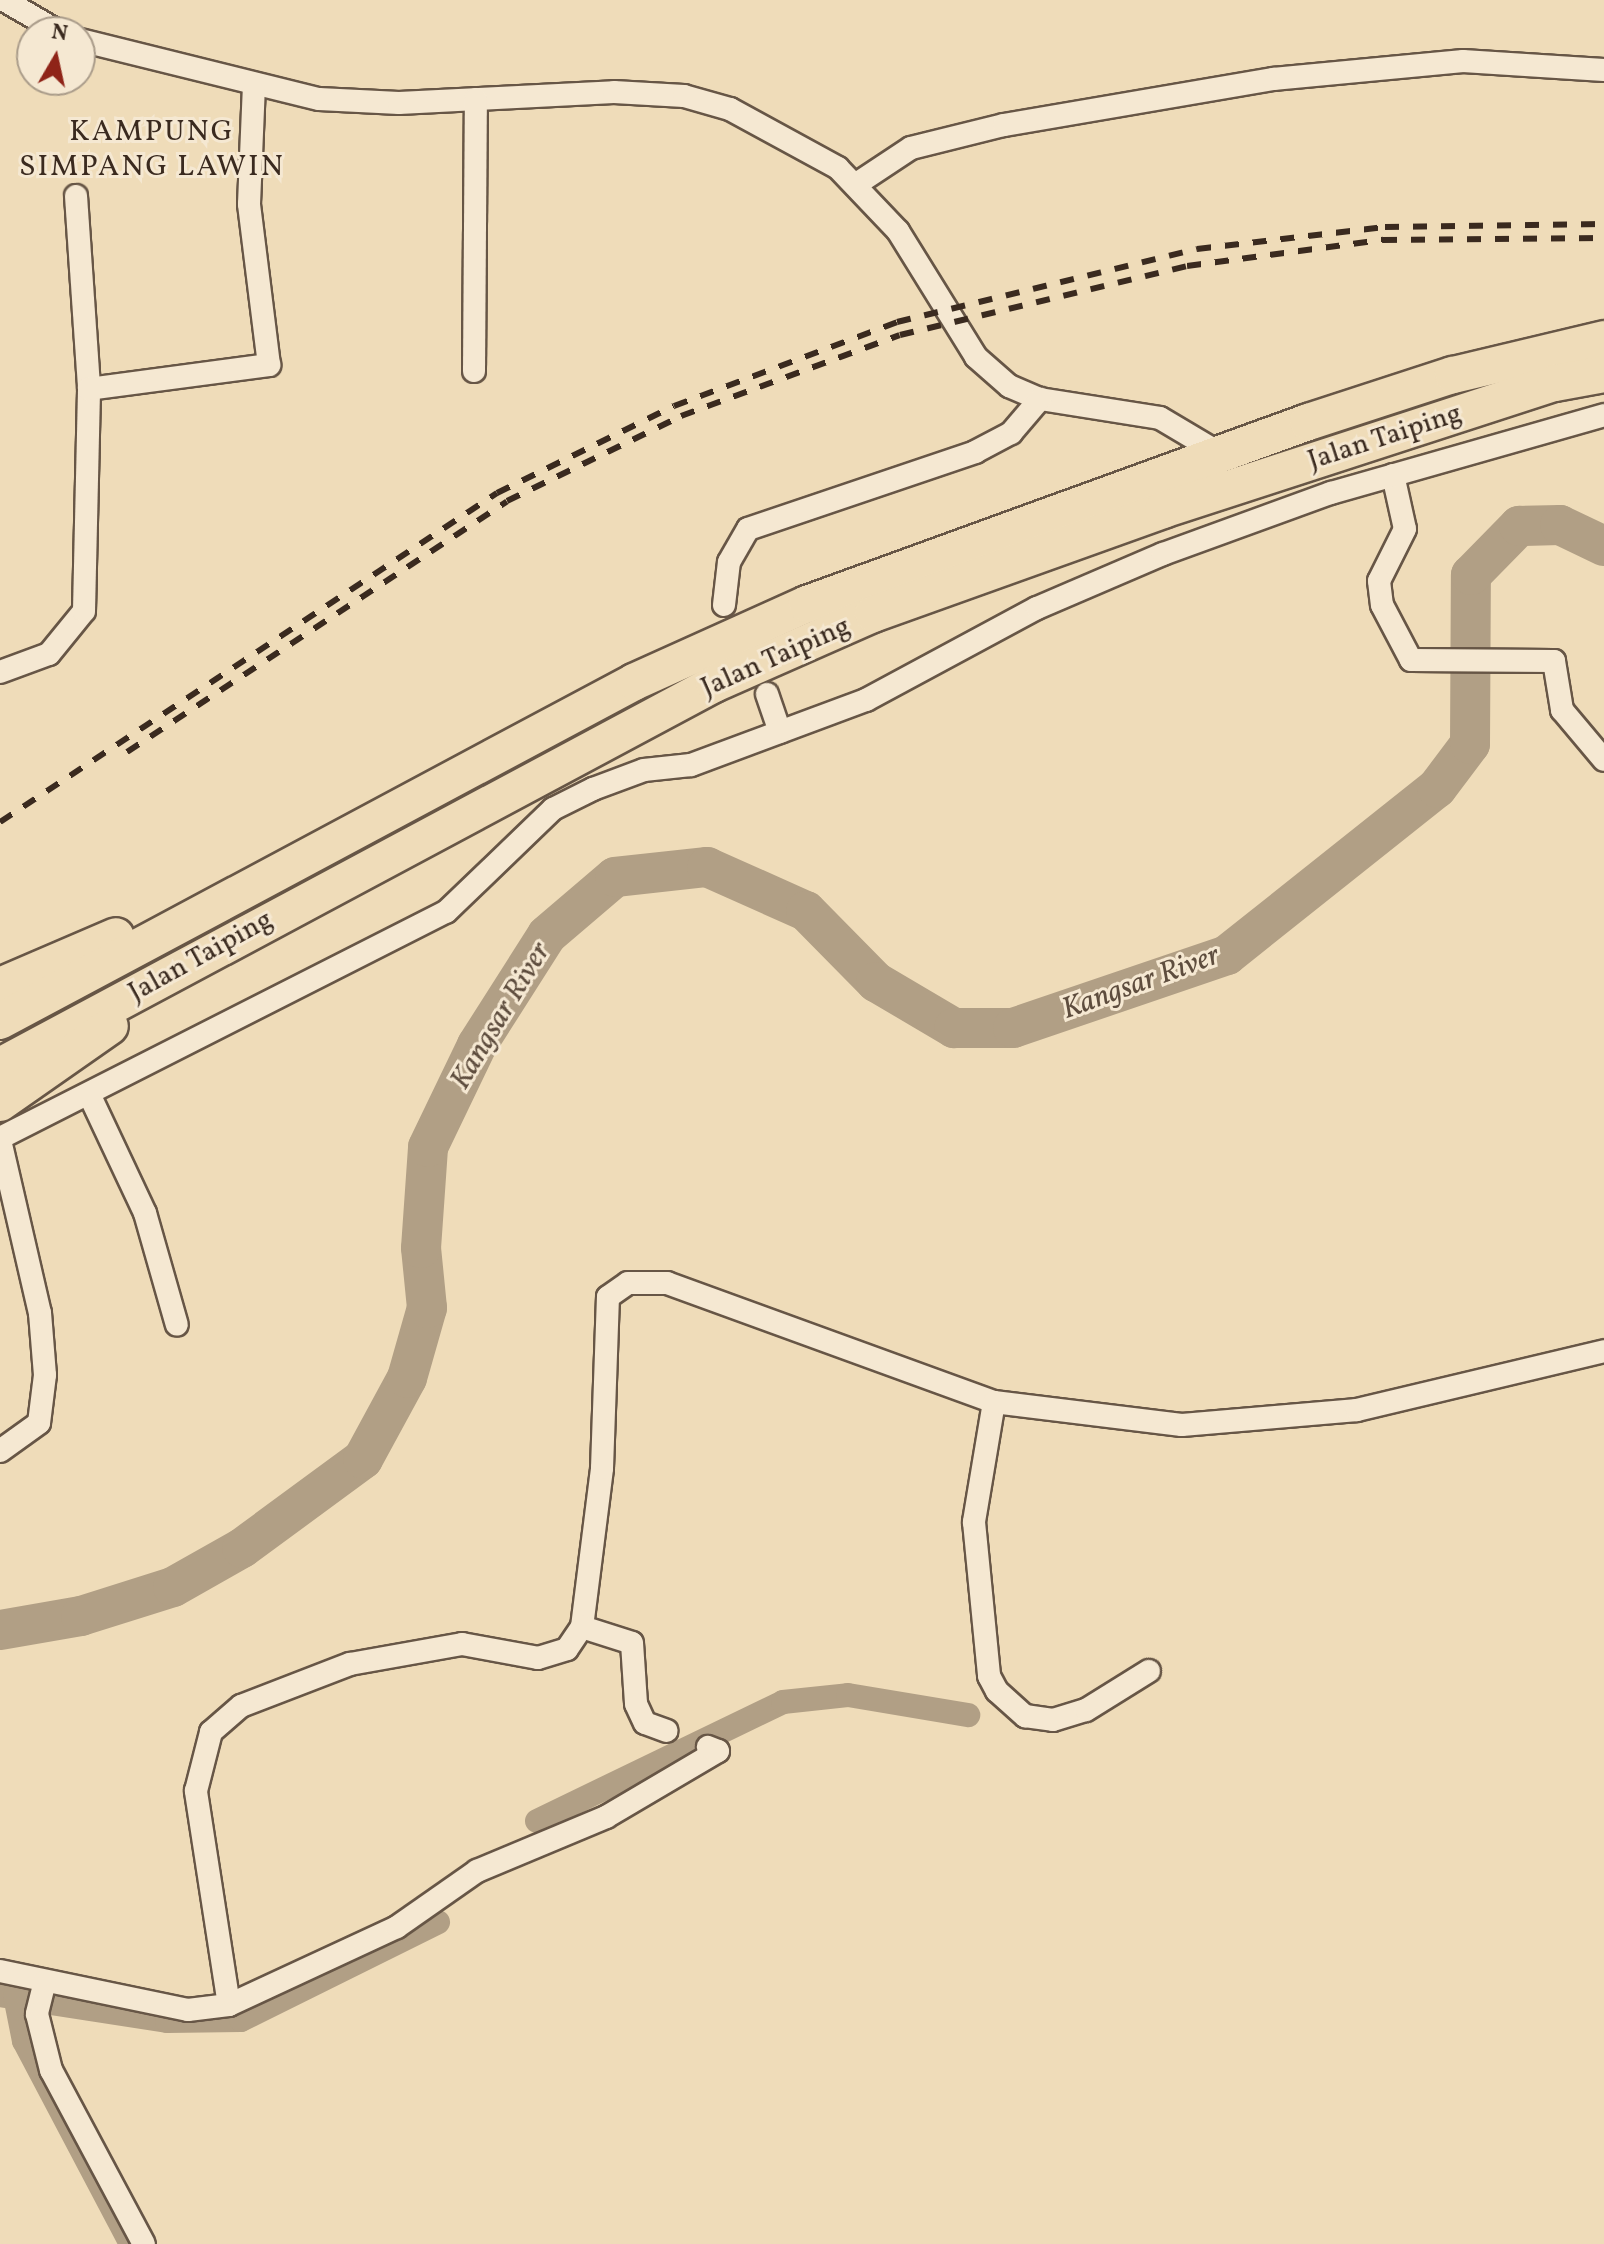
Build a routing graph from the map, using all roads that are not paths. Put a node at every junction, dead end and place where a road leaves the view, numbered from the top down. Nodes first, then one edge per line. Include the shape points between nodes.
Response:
1 (4, 0) edge
2 (32, 16) edge
3 (96, 44) edge
4 (1604, 70) edge
5 (254, 87) junction
6 (476, 99) junction
7 (855, 185) junction
8 (76, 196) dead end
9 (1604, 339) edge
10 (474, 371) dead end
11 (1604, 374) edge
12 (89, 389) junction
13 (1040, 399) junction
14 (1604, 415) edge
15 (1219, 453) junction
16 (1393, 475) junction
17 (724, 605) dead end
18 (0, 672) edge
19 (767, 694) dead end
20 (780, 732) junction
21 (1604, 760) edge
22 (203, 910) junction
23 (165, 978) junction
24 (0, 986) edge
25 (0, 1021) edge
26 (0, 1066) edge
27 (89, 1094) junction
28 (0, 1103) edge
29 (0, 1139) edge
30 (177, 1325) dead end
31 (1604, 1351) edge
32 (994, 1402) junction
33 (0, 1451) edge
34 (582, 1627) junction
35 (1149, 1671) dead end
36 (667, 1731) dead end
37 (708, 1747) dead end
38 (0, 1971) edge
39 (44, 1985) junction
40 (229, 2005) junction
41 (144, 2244) edge

1 - 2 street
3 - 5 street
4 - 7 street via 1463,61 1273,79 927,144
5 - 6 street via 319,99
5 - 12 street via 249,204 269,365
6 - 7 street via 684,96 785,133
6 - 10 street
7 - 13 street via 898,231 976,357 1009,386
8 - 12 street
9 - 15 highway, Jalan Taiping via 1453,375
11 - 23 highway, Jalan Taiping via 1163,510 873,614 714,684
12 - 18 street via 84,611 49,654
13 - 15 street via 1160,418
13 - 17 street via 1011,433 975,452 748,529 729,562
14 - 16 street
15 - 22 highway, Jalan Taiping via 807,604 634,682
16 - 20 street via 1163,554 1037,608 866,700
16 - 21 street via 1405,529 1379,581 1382,605 1411,660 1428,665 1554,661 1562,710
19 - 20 street
20 - 27 street via 691,765 644,770 553,809 446,912
22 - 24 highway via 136,928
22 - 25 highway, Jalan Taiping
23 - 26 highway, Jalan Taiping
23 - 28 highway via 102,1033
27 - 29 street
27 - 30 street via 145,1213
29 - 33 street via 40,1313 45,1375 39,1423
31 - 32 street via 1357,1410 1260,1423 1182,1425
32 - 34 street via 667,1283 628,1283 608,1297 602,1468
32 - 35 street via 974,1522 989,1676 1004,1704 1053,1720 1086,1710
34 - 36 street via 632,1643 636,1704 645,1723
34 - 40 street via 567,1649 538,1658 462,1644 350,1664 241,1706 211,1732 196,1791
37 - 40 street via 718,1751 606,1817 477,1871 397,1927
38 - 39 street
39 - 40 street via 188,2010
39 - 41 street via 37,2014 51,2070

